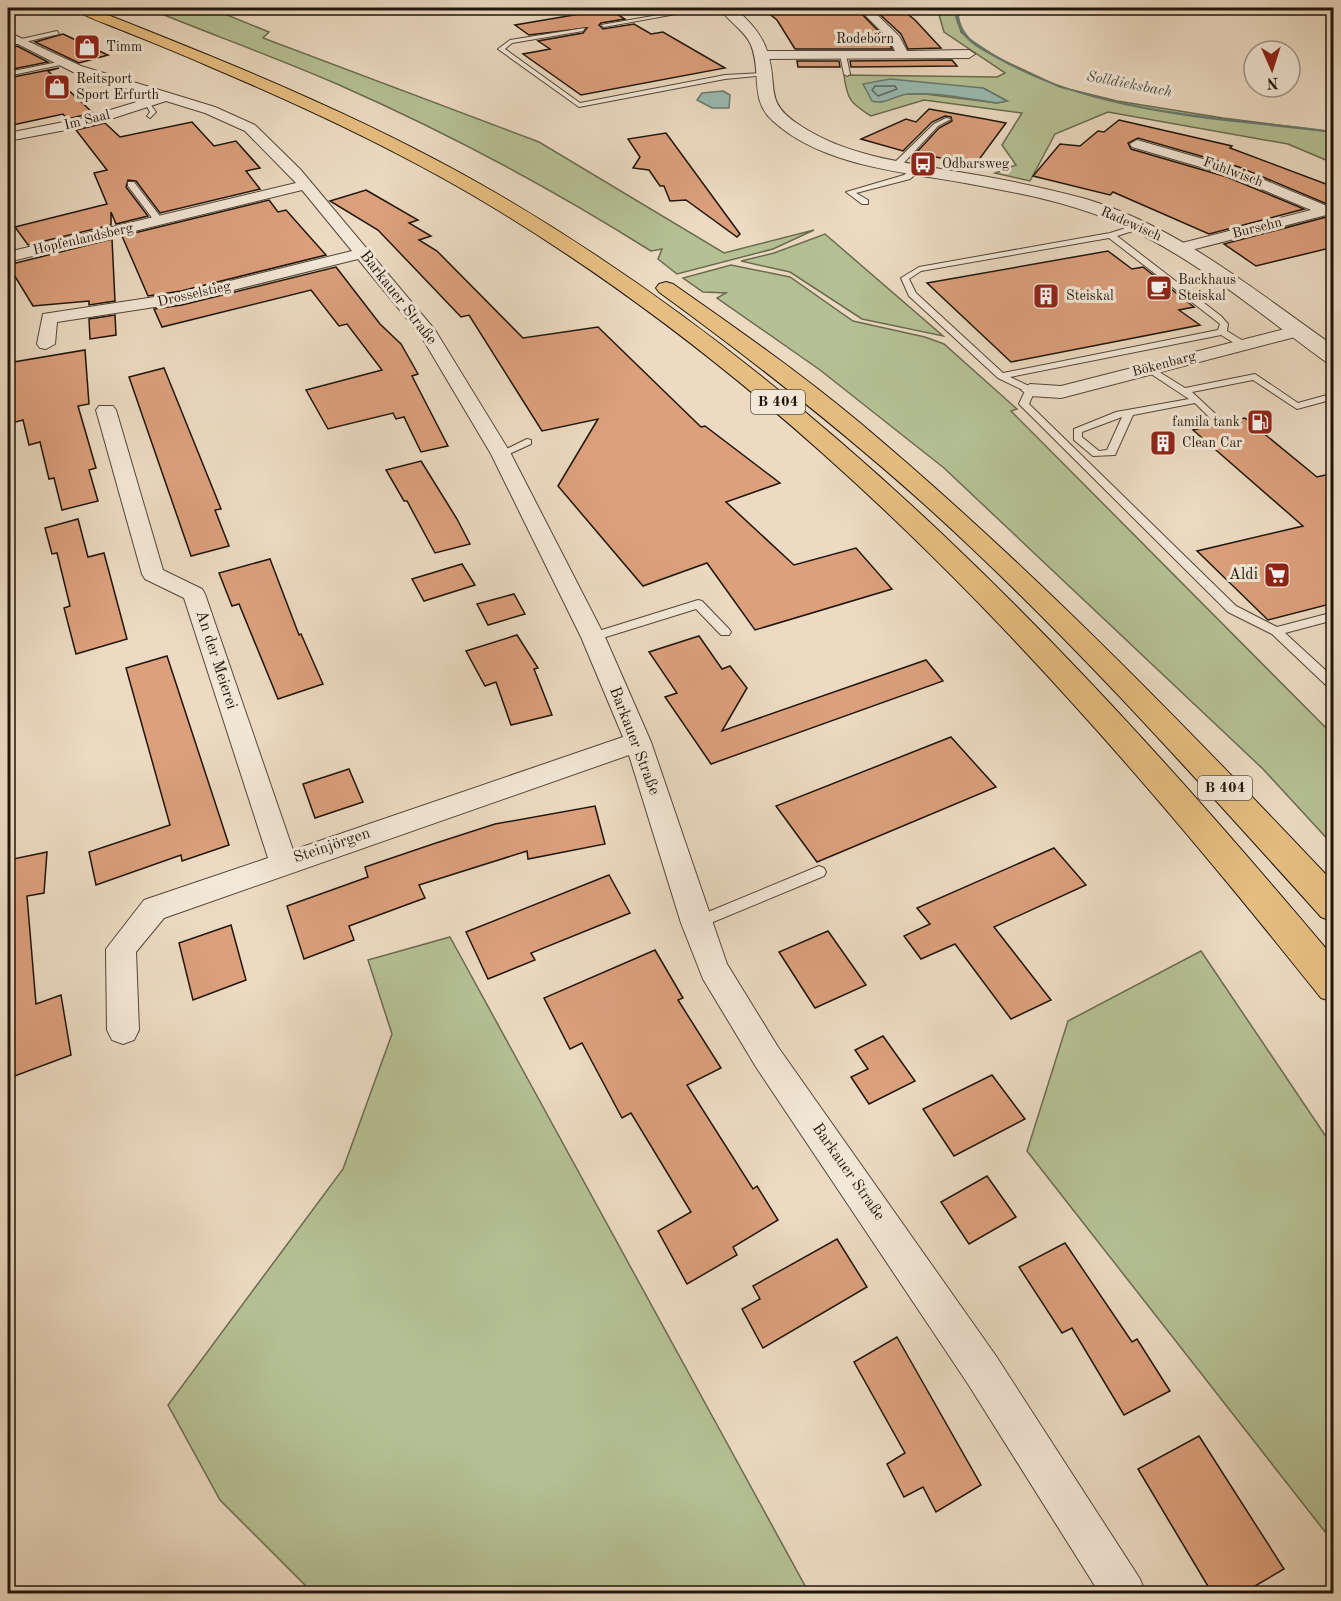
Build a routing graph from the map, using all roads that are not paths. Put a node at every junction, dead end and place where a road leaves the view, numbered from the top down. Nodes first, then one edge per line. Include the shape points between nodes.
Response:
1 (79, 8) edge
2 (113, 8) edge
3 (254, 8) edge
4 (308, 8) edge
5 (706, 8) edge
6 (726, 8) edge
7 (864, 8) edge
8 (604, 25) dead end
9 (584, 29) dead end
10 (57, 33) dead end
11 (8, 35) edge
12 (14, 42) edge
13 (903, 54) junction
14 (969, 54) dead end
15 (843, 55) junction
16 (762, 56) junction
17 (63, 63) junction
18 (8, 74) edge
19 (763, 75) junction
20 (847, 75) dead end
21 (154, 105) junction
22 (948, 119) dead end
23 (8, 137) edge
24 (1137, 144) dead end
25 (897, 165) junction
26 (918, 169) junction
27 (131, 184) dead end
28 (306, 185) junction
29 (531, 200) dead end
30 (865, 202) dead end
31 (1330, 210) edge
32 (159, 221) junction
33 (1139, 226) junction
34 (1111, 236) junction
35 (1180, 248) junction
36 (363, 253) junction
37 (8, 257) edge
38 (648, 275) dead end
39 (1297, 331) junction
40 (1222, 332) junction
41 (46, 344) dead end
42 (1242, 344) junction
43 (1334, 357) edge
44 (1149, 368) junction
45 (1001, 376) junction
46 (1030, 390) junction
47 (1184, 391) junction
48 (1334, 396) edge
49 (1197, 400) junction
50 (106, 410) dead end
51 (1128, 414) junction
52 (1221, 424) dead end
53 (527, 442) dead end
54 (501, 454) junction
55 (1334, 616) edge
56 (1276, 631) junction
57 (725, 632) dead end
58 (593, 637) junction
59 (1334, 686) edge
60 (638, 742) junction
61 (283, 862) junction
62 (819, 872) dead end
63 (1334, 907) edge
64 (696, 922) junction
65 (1334, 986) edge
66 (123, 1030) dead end
67 (1125, 1593) edge

1 - 65 highway, B 404 via 343,122 476,190 627,286 730,363 900,511 1072,682 1178,798
2 - 29 highway via 368,115
3 - 4 lane via 274,12
5 - 8 lane
6 - 16 street, Radewisch via 748,29
7 - 13 street via 895,38
9 - 19 lane via 510,42 501,49 579,105 725,77
10 - 12 lane
11 - 12 street, Barkauer Straße
12 - 17 street, Barkauer Straße
13 - 14 street, Rodebörn
13 - 15 street, Rodebörn
15 - 16 street, Rodebörn
15 - 20 lane
16 - 19 street, Radewisch
17 - 18 lane
17 - 21 street, Barkauer Straße
19 - 25 street, Radewisch via 765,100 791,127 837,150
21 - 23 street, Im Saal
21 - 28 street, Barkauer Straße via 210,110 250,128
22 - 25 lane via 936,125
24 - 31 street, Fuhlwisch via 1218,165
25 - 26 street, Radewisch
26 - 30 lane via 907,177 850,192
26 - 33 street, Radewisch via 1055,197
27 - 32 lane, Hopfenlandsberg
28 - 32 street, Hopfenlandsberg
28 - 36 street, Barkauer Straße
31 - 35 street, Bursehn
32 - 37 street, Hopfenlandsberg
33 - 34 lane
33 - 35 street, Radewisch
34 - 40 lane via 1218,318 1224,324
34 - 45 lane via 919,269 905,278 912,294
35 - 39 street, Radewisch
36 - 41 street, Drosselstieg via 160,302 49,318
36 - 54 street, Barkauer Straße via 429,334
38 - 63 highway, B 404 via 842,419 945,509 1113,671
39 - 42 street, Bökenbarg
39 - 43 street, Radewisch
40 - 42 lane
40 - 45 lane
42 - 44 street, Bökenbarg
44 - 46 street, Bökenbarg via 1061,392
44 - 47 lane
45 - 46 lane
46 - 56 lane via 1024,404 1232,609
47 - 48 lane via 1255,377 1297,406
47 - 49 lane
49 - 51 lane
49 - 52 lane
50 - 61 street, An der Meierei via 153,574 194,594
51 - 51 lane via 1111,453 1097,454 1077,438 1077,431 1086,426
53 - 54 lane
54 - 58 street, Barkauer Straße
55 - 56 lane
56 - 59 lane
57 - 58 lane via 698,604
58 - 60 street, Barkauer Straße
60 - 61 street, Steinjörgen
60 - 64 street, Barkauer Straße
61 - 66 street, Steinjörgen via 154,909 121,949
62 - 64 lane
64 - 67 street, Barkauer Straße via 714,970 767,1057 982,1370

